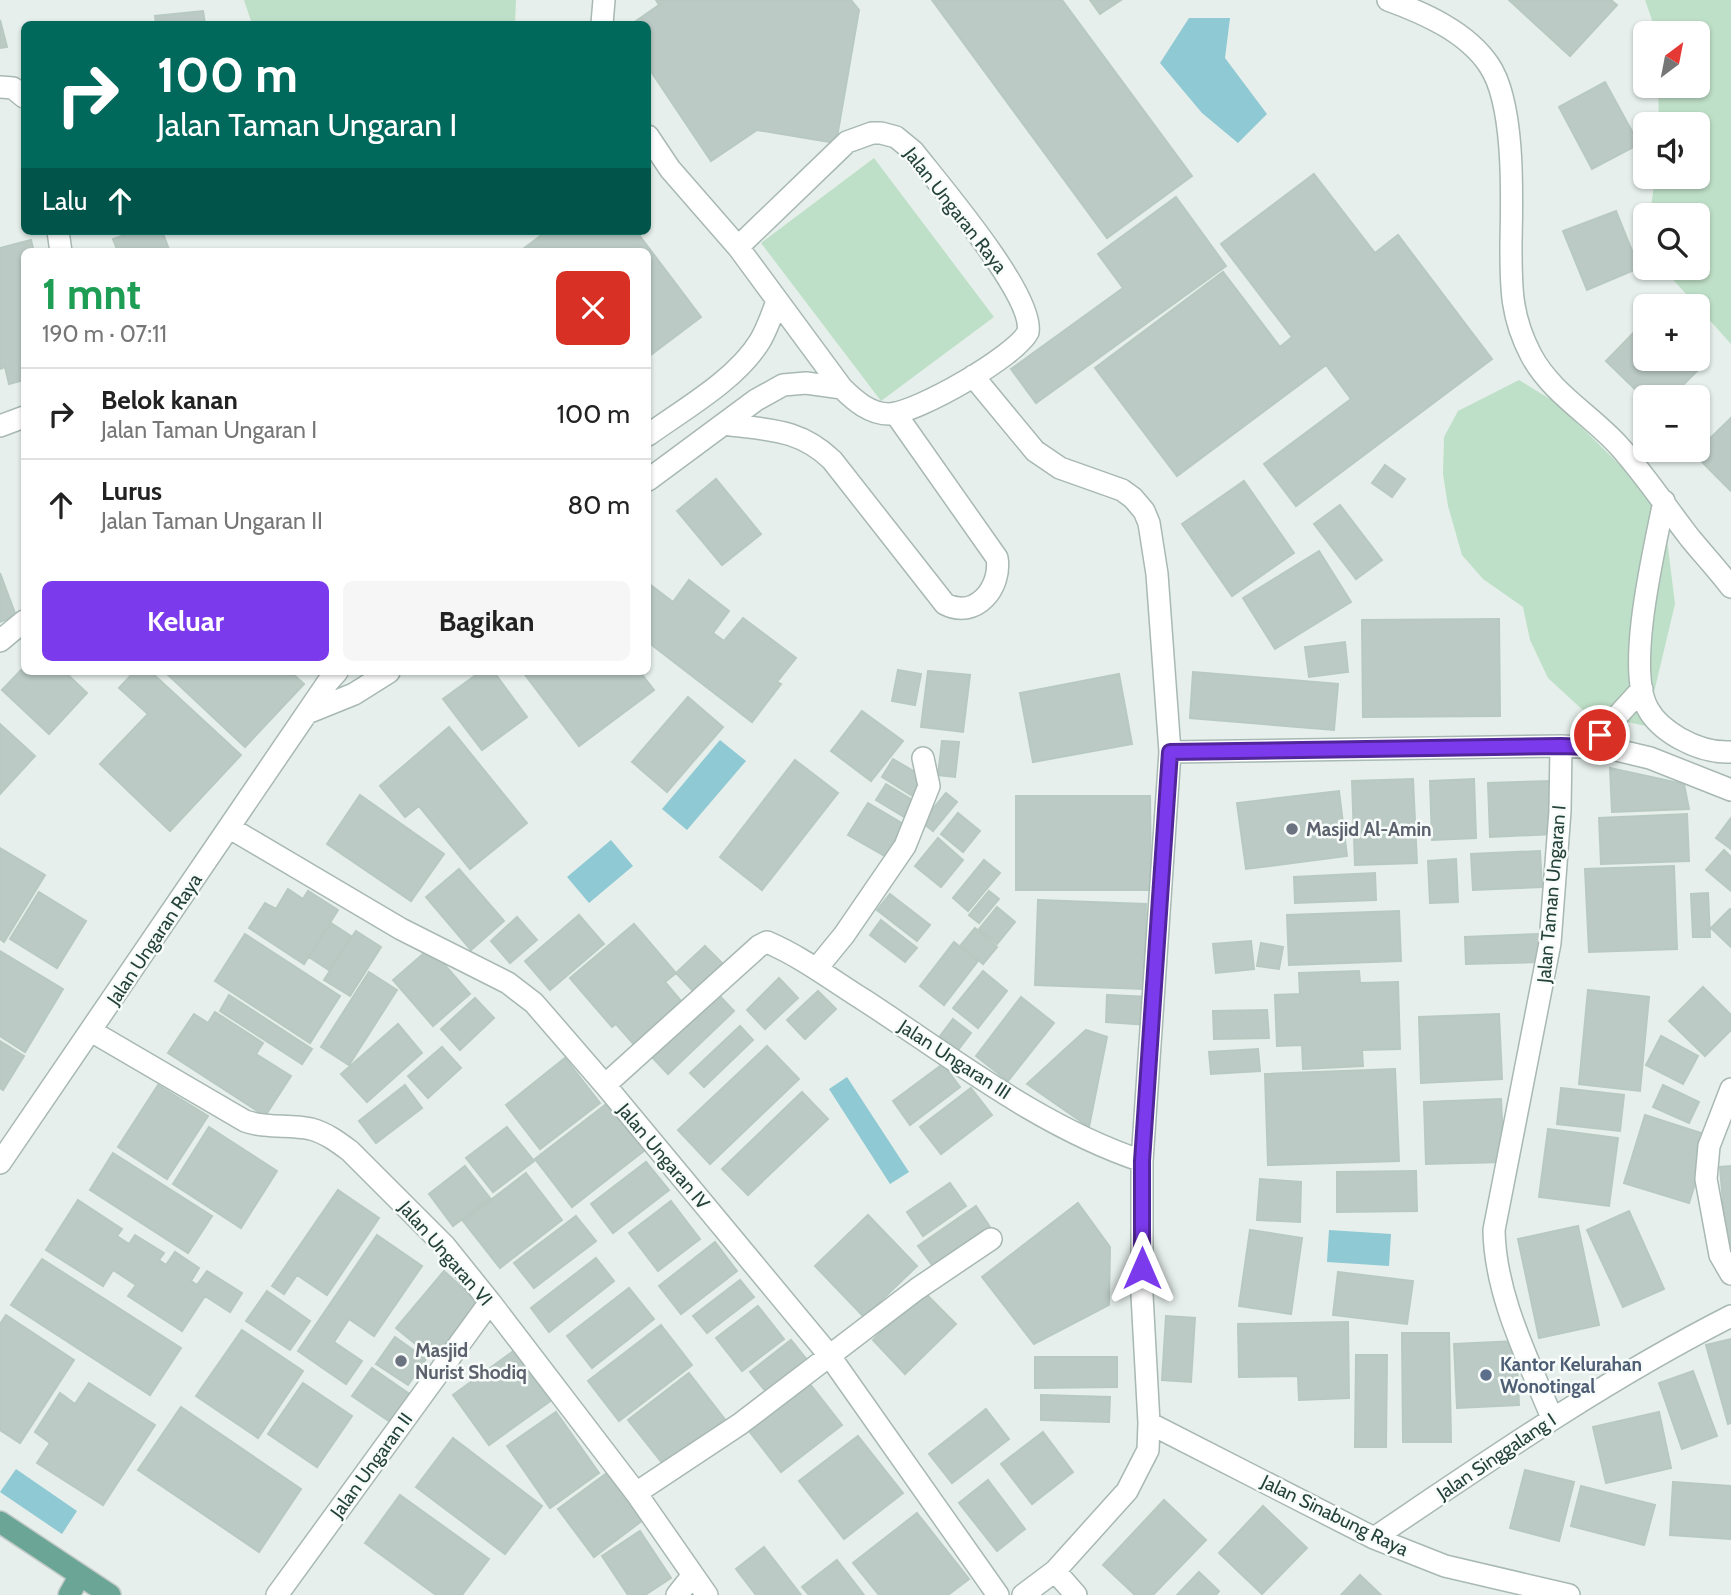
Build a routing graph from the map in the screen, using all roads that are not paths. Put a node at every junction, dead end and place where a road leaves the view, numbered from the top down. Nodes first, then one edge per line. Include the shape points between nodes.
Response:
1 (604, 0) edge
2 (1388, 0) edge
3 (601, 21) edge
4 (0, 88) edge
5 (21, 95) edge
6 (651, 140) edge
7 (738, 247) junction
8 (777, 302) junction
9 (973, 376) junction
10 (842, 388) junction
11 (895, 413) junction
12 (21, 418) edge
13 (723, 424) junction
14 (0, 426) edge
15 (651, 433) edge
16 (651, 478) edge
17 (1664, 501) junction
18 (1731, 587) edge
19 (21, 623) edge
20 (0, 640) edge
21 (335, 675) edge
22 (384, 675) edge
23 (1642, 690) junction
24 (307, 713) junction
25 (1561, 746) junction
26 (1589, 747) junction
27 (1170, 752) junction
28 (1731, 752) edge
29 (923, 758) dead end
30 (1731, 790) edge
31 (230, 828) junction
32 (817, 968) junction
33 (91, 1031) junction
34 (605, 1085) junction
35 (1731, 1089) edge
36 (1142, 1161) junction
37 (0, 1163) edge
38 (991, 1239) dead end
39 (1731, 1274) edge
40 (490, 1302) junction
41 (1731, 1316) edge
42 (829, 1355) junction
43 (1552, 1418) junction
44 (1149, 1423) junction
45 (636, 1493) junction
46 (0, 1522) edge
47 (1374, 1538) junction
48 (1055, 1571) junction
49 (693, 1575) junction
50 (80, 1576) junction
51 (69, 1595) edge
52 (110, 1595) edge
53 (277, 1595) edge
54 (677, 1595) edge
55 (707, 1595) edge
56 (998, 1595) edge
57 (1023, 1595) edge
58 (1076, 1595) edge
59 (1569, 1595) edge

1 - 3 street
2 - 17 street via 1444,25 1472,45 1490,66 1502,96 1509,145 1511,301 1518,328 1551,382 1617,444
4 - 5 street via 13,88
6 - 7 street
7 - 8 street
7 - 9 street, Jalan Ungaran Raya via 847,142 881,132 897,137 913,151 1010,279 1025,307 1029,326 1022,342
8 - 10 street
8 - 15 street via 760,341 742,363
9 - 11 street, Jalan Ungaran Raya via 929,401
9 - 27 street via 1035,451 1060,468 1122,490 1144,511 1157,574
10 - 11 street via 870,410
10 - 13 street via 783,385
11 - 13 street via 997,558 995,585 972,607 958,609 945,604 821,449 786,432
12 - 14 street
13 - 16 street
17 - 18 street
17 - 23 street via 1646,593
19 - 20 street
21 - 24 street, Jalan Ungaran Raya
22 - 24 street via 354,694
23 - 26 street
23 - 28 street via 1646,707 1667,730 1702,748
24 - 31 street, Jalan Ungaran Raya
25 - 26 street
25 - 27 street
25 - 43 street, Jalan Taman Ungaran I via 1550,943 1494,1230 1502,1284
26 - 30 street via 1650,758
27 - 36 street
29 - 32 street via 929,786 905,846
31 - 33 street, Jalan Ungaran Raya
31 - 34 street, Jalan Ungaran IV via 401,929 508,984 534,1003
32 - 34 street, Jalan Ungaran III via 767,942 759,946
32 - 36 street, Jalan Ungaran III via 1067,1130
33 - 37 street, Jalan Ungaran Raya
33 - 40 street, Jalan Ungaran VI via 244,1121 314,1130 335,1140 445,1247
34 - 42 street, Jalan Ungaran IV
35 - 39 street via 1709,1146 1706,1179 1720,1255
36 - 44 street via 1142,1294
38 - 42 street
40 - 45 street, Jalan Ungaran VI
40 - 53 street, Jalan Ungaran II
41 - 43 street, Jalan Singgalang I via 1661,1351
42 - 45 street via 740,1424
42 - 56 street, Jalan Ungaran IV
43 - 47 street, Jalan Singgalang I
44 - 47 street, Jalan Sinabung Raya
44 - 48 street via 1148,1450 1127,1491
45 - 49 street, Jalan Ungaran VI
46 - 50 main road
47 - 59 street, Jalan Sinabung Raya via 1445,1566
48 - 57 street
48 - 58 street
49 - 54 street
49 - 55 street, Jalan Ungaran VI
50 - 51 main road
50 - 52 main road

